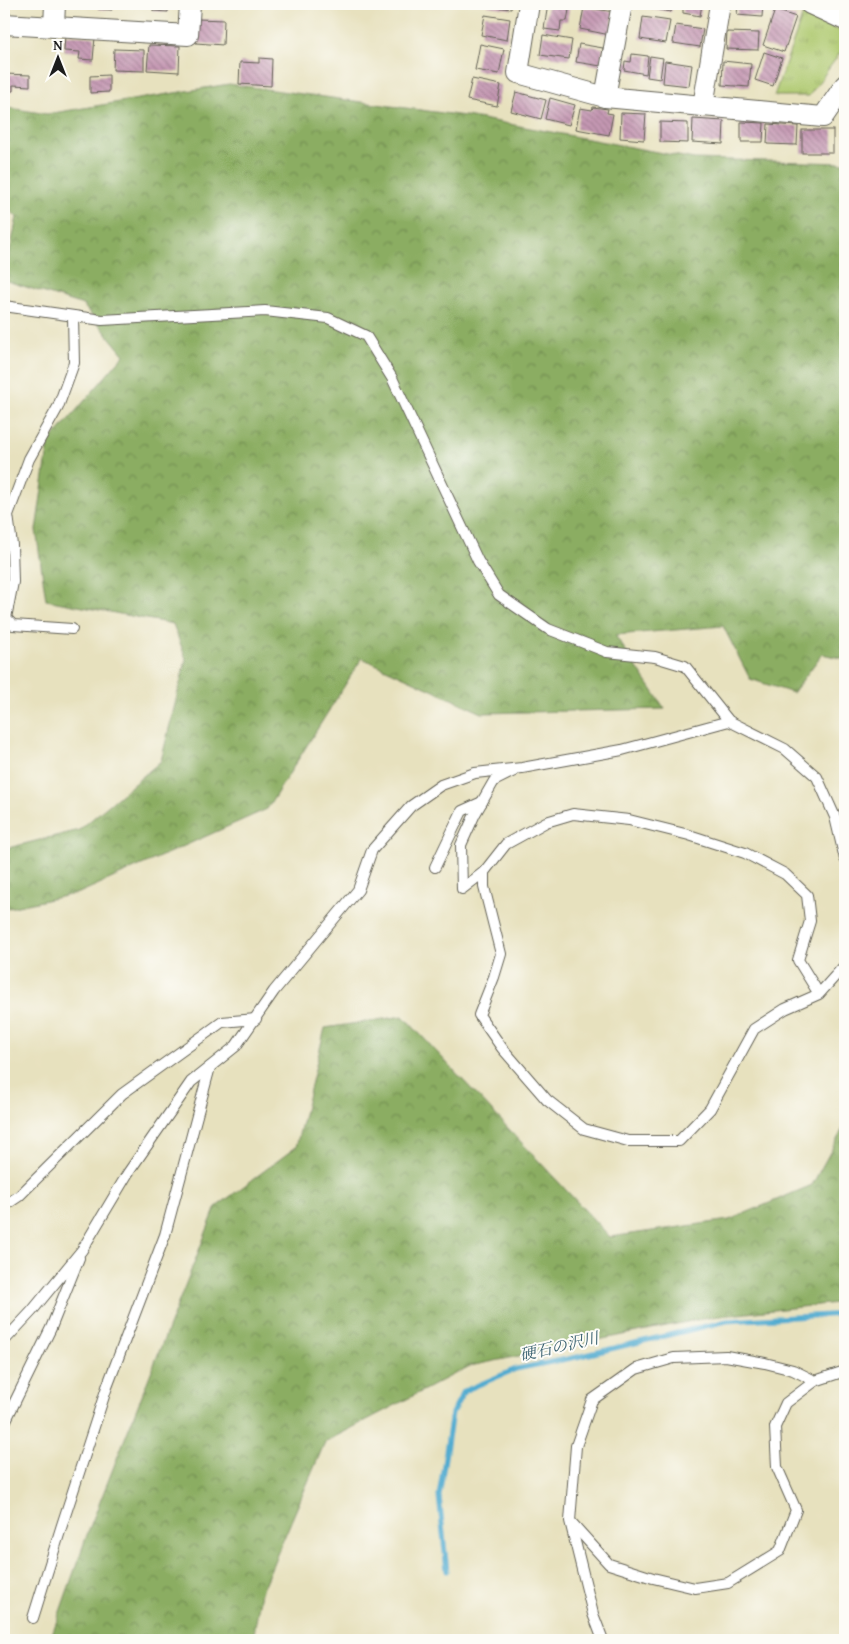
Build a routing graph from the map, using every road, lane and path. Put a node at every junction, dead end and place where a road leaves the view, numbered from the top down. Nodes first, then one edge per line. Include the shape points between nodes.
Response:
1 (56, 4) edge
2 (190, 4) edge
3 (529, 4) edge
4 (622, 4) edge
5 (720, 4) edge
6 (810, 4) edge
7 (845, 20) edge
8 (4, 24) edge
9 (54, 26) junction
10 (845, 85) edge
11 (605, 97) junction
12 (703, 106) junction
13 (4, 306) edge
14 (74, 316) junction
15 (72, 628) dead end
16 (729, 721) junction
17 (522, 768) junction
18 (482, 802) junction
19 (845, 859) edge
20 (435, 867) dead end
21 (484, 872) junction
22 (845, 965) edge
23 (819, 994) junction
24 (256, 1019) junction
25 (210, 1067) junction
26 (4, 1206) edge
27 (82, 1250) junction
28 (4, 1341) edge
29 (845, 1371) edge
30 (815, 1381) junction
31 (4, 1424) edge
32 (570, 1521) junction
33 (33, 1618) dead end
34 (603, 1640) edge

1 - 9 street
2 - 9 street via 188,35
3 - 11 street via 518,73
4 - 11 street
5 - 12 street
6 - 7 street
8 - 9 street
10 - 12 street via 823,117
11 - 12 street
13 - 14 lane
14 - 15 lane via 74,363 58,407 29,459 8,515 13,582 6,618 13,625
14 - 16 lane via 102,320 265,311 328,318 366,336 392,378 478,561 500,595 548,629 607,652 656,657 685,666
16 - 17 lane via 622,750
16 - 19 lane via 785,749 817,776 835,817
17 - 18 lane via 494,781
17 - 24 lane via 475,773 441,785 411,806 372,850 358,890 274,991
18 - 20 lane via 462,811
18 - 21 lane via 461,845 462,889
21 - 23 lane via 506,844 546,822 573,814 629,820 745,853 785,874 807,895 810,921 798,960
21 - 23 lane via 484,887 500,954 479,1015 546,1100 584,1129 628,1141 678,1141 710,1109 754,1029 785,1009
22 - 23 lane
24 - 25 lane via 236,1046
24 - 26 lane via 222,1022 122,1094 19,1196
25 - 27 lane via 185,1090 128,1173
25 - 33 lane via 165,1235 108,1387
27 - 28 lane
27 - 31 lane via 51,1328
29 - 30 lane
30 - 32 lane via 793,1370 726,1356 674,1358 636,1369 592,1400 576,1446
30 - 32 lane via 786,1403 776,1427 776,1467 796,1510 780,1550 728,1584 695,1588 609,1564
32 - 34 lane via 593,1614

